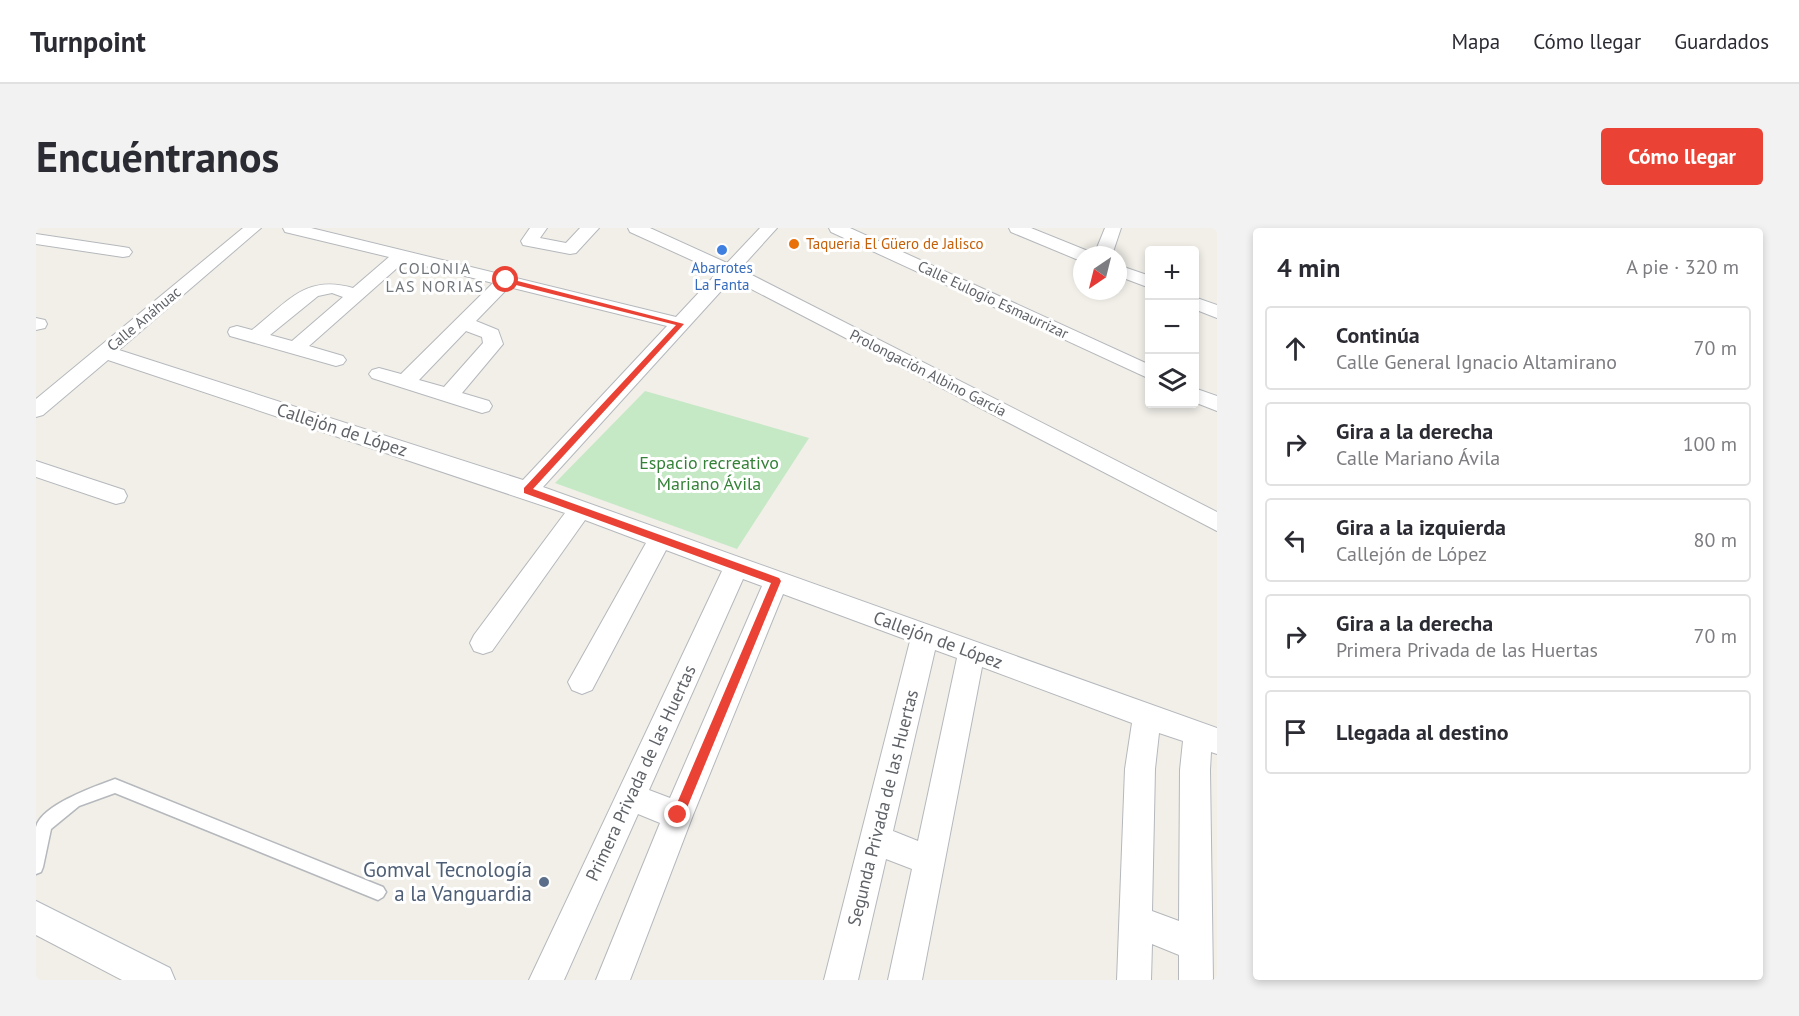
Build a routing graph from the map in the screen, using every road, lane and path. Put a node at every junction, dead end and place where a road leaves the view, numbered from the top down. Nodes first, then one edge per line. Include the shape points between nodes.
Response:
1 (253, 228) edge
2 (291, 228) edge
3 (539, 228) edge
4 (547, 228) edge
5 (636, 228) edge
6 (769, 228) edge
7 (837, 228) edge
8 (1017, 228) edge
9 (1113, 228) edge
10 (586, 231) edge
11 (36, 239) edge
12 (1106, 246) edge
13 (1073, 251) edge
14 (123, 252) dead end
15 (403, 254) junction
16 (730, 271) junction
17 (1127, 274) edge
18 (506, 280) junction
19 (1145, 281) edge
20 (357, 295) junction
21 (1199, 303) edge
22 (1216, 307) edge
23 (464, 323) junction
24 (680, 324) junction
25 (296, 348) junction
26 (104, 352) junction
27 (336, 360) dead end
28 (1145, 371) edge
29 (380, 374) dead end
30 (405, 382) junction
31 (449, 395) junction
32 (1199, 396) edge
33 (1217, 404) edge
34 (482, 406) dead end
35 (36, 410) edge
36 (36, 469) edge
37 (527, 490) junction
38 (116, 496) dead end
39 (580, 509) junction
40 (1217, 522) edge
41 (660, 538) junction
42 (736, 567) junction
43 (776, 581) junction
44 (926, 635) junction
45 (483, 643) dead end
46 (972, 652) junction
47 (582, 682) dead end
48 (1147, 716) junction
49 (1208, 738) edge
50 (629, 797) junction
51 (678, 815) junction
52 (876, 840) junction
53 (930, 861) junction
54 (36, 867) edge
55 (378, 892) dead end
56 (36, 917) edge
57 (1134, 921) junction
58 (1195, 944) junction
59 (158, 980) edge
60 (546, 980) edge
61 (613, 980) edge
62 (841, 980) edge
63 (905, 980) edge
64 (1134, 980) edge
65 (1196, 980) edge

1 - 26 street, Calle Anáhuac
2 - 15 street
3 - 10 street via 529,241 570,249
4 - 10 street
5 - 16 street, Prolongación Albino García
6 - 16 street
7 - 28 street, Calle Eulogio Esmaurrizar
8 - 13 street
9 - 12 street
11 - 14 street
15 - 18 street
15 - 20 street
16 - 24 street
16 - 40 street, Prolongación Albino García
17 - 19 street
18 - 23 street
18 - 24 street
20 - 25 street
20 - 25 street via 333,288 313,291 246,334
21 - 22 street
23 - 30 street
23 - 31 street via 491,334 493,344
24 - 37 street
25 - 27 street
26 - 35 street, Calle Anáhuac
26 - 37 street, Callejón de López
29 - 30 street
30 - 31 street
31 - 34 street
32 - 33 street
36 - 38 street
37 - 39 street, Callejón de López
39 - 41 street, Callejón de López
39 - 45 street
41 - 42 street, Callejón de López
41 - 47 street
42 - 43 street, Callejón de López
42 - 50 street, Primera Privada de las Huertas
43 - 44 street, Callejón de López
43 - 51 street
44 - 46 street, Callejón de López
44 - 52 street, Segunda Privada de las Huertas
46 - 48 street, Callejón de López
46 - 53 street
48 - 49 street, Callejón de López
48 - 57 street via 1140,769
49 - 58 street via 1195,770
50 - 51 street
50 - 60 street, Primera Privada de las Huertas
51 - 61 street
52 - 53 street
52 - 62 street, Segunda Privada de las Huertas
53 - 63 street
54 - 55 lane via 44,825 74,801 115,786
56 - 59 street
57 - 58 street
57 - 64 street
58 - 65 street

